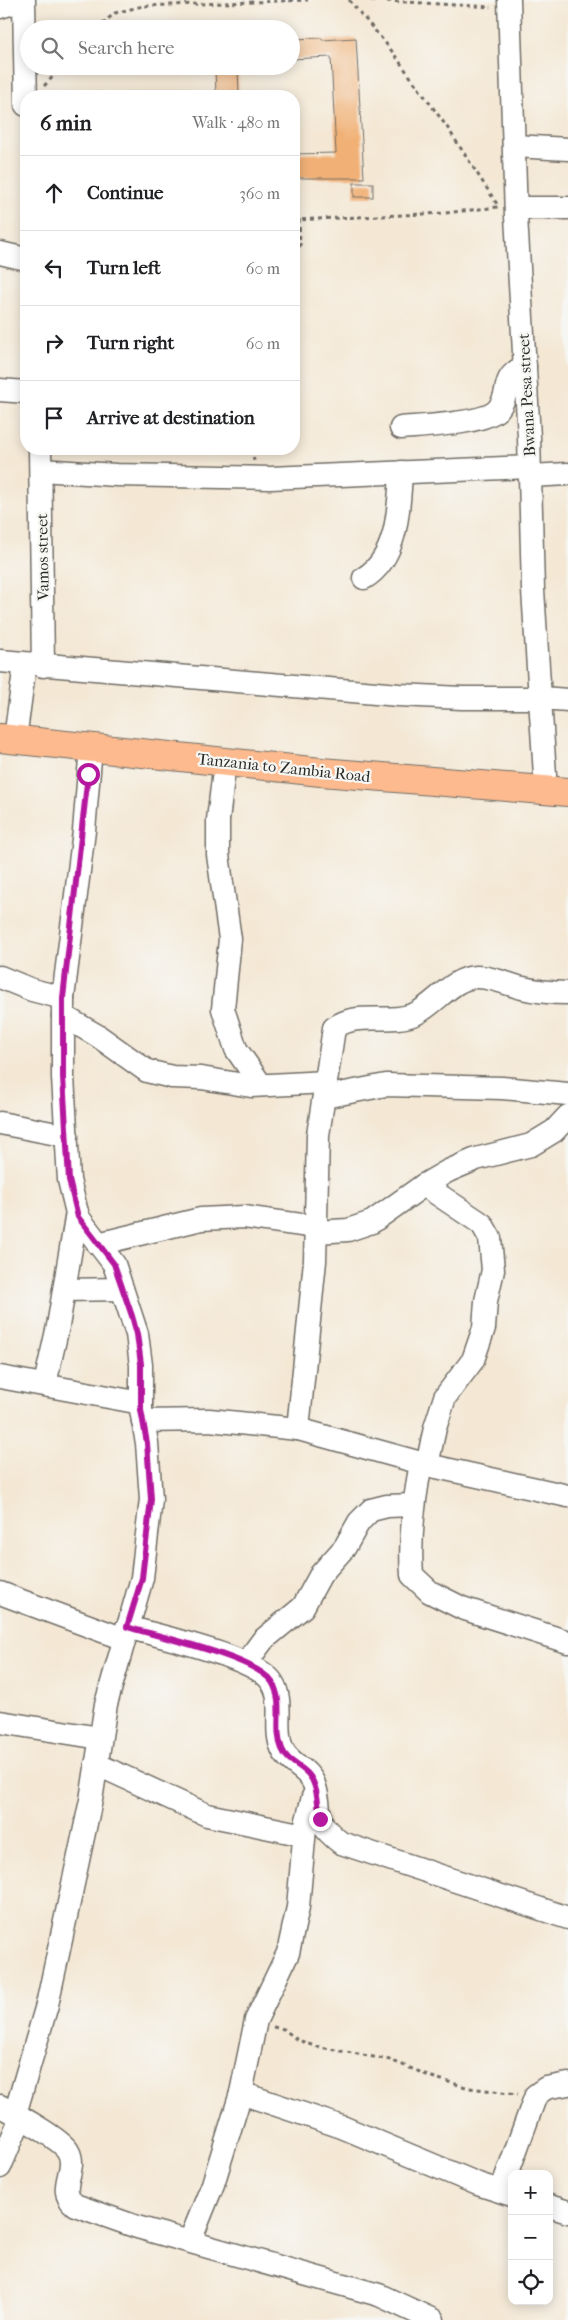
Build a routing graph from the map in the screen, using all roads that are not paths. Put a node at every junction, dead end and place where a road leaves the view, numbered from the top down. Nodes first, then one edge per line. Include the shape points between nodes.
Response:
1 (24, 0) edge
2 (509, 4) edge
3 (0, 7) edge
4 (26, 20) edge
5 (30, 75) edge
6 (31, 90) edge
7 (514, 146) junction
8 (568, 149) edge
9 (568, 208) edge
10 (511, 215) junction
11 (0, 252) edge
12 (20, 257) edge
13 (524, 366) junction
14 (0, 390) edge
15 (20, 392) edge
16 (401, 428) dead end
17 (41, 460) edge
18 (529, 471) junction
19 (401, 472) junction
20 (568, 474) edge
21 (364, 578) dead end
22 (0, 661) edge
23 (34, 665) junction
24 (541, 698) junction
25 (10, 699) edge
26 (568, 700) edge
27 (8, 739) edge
28 (91, 747) junction
29 (226, 762) junction
30 (557, 792) edge
31 (0, 977) edge
32 (568, 993) edge
33 (63, 1007) junction
34 (260, 1085) junction
35 (325, 1089) junction
36 (568, 1094) edge
37 (568, 1116) edge
38 (0, 1123) edge
39 (67, 1136) junction
40 (424, 1185) junction
41 (77, 1212) junction
42 (316, 1229) junction
43 (98, 1244) junction
44 (122, 1289) junction
45 (64, 1290) junction
46 (0, 1378) edge
47 (44, 1384) junction
48 (142, 1412) junction
49 (298, 1429) junction
50 (424, 1464) junction
51 (568, 1496) edge
52 (414, 1505) junction
53 (0, 1593) edge
54 (126, 1633) junction
55 (568, 1642) edge
56 (246, 1664) junction
57 (0, 1722) edge
58 (100, 1738) junction
59 (96, 1764) junction
60 (315, 1791) junction
61 (304, 1835) junction
62 (568, 1918) edge
63 (568, 2084) edge
64 (241, 2093) junction
65 (12, 2112) edge
66 (0, 2167) edge
67 (506, 2193) edge
68 (553, 2207) edge
69 (568, 2212) edge
70 (190, 2241) junction
71 (433, 2320) edge

1 - 3 street
1 - 4 street
2 - 7 street, Bwana Pesa street
5 - 6 street
7 - 8 street
7 - 10 street, Bwana Pesa street
9 - 10 street
10 - 13 street, Bwana Pesa street
11 - 12 street
13 - 16 street via 509,378 499,409 493,413 476,420
13 - 18 street, Bwana Pesa street
14 - 15 street
17 - 19 street via 116,475 270,478
17 - 23 street, Vamos street
18 - 19 street
18 - 20 street
18 - 24 street, Bwana Pesa street
19 - 21 street via 391,541 376,572
22 - 23 street
23 - 24 street via 399,695
23 - 25 street, Vamos street
24 - 26 street
24 - 30 street, Bwana Pesa street
25 - 27 street, Vamos street
27 - 28 highway, Tanzania to Zambia Road
28 - 29 highway, Tanzania to Zambia Road
28 - 33 street
29 - 30 highway, Tanzania to Zambia Road
29 - 34 street via 218,820 218,855 230,939 223,1009 236,1049
31 - 33 street
32 - 35 street via 477,977 462,980 415,1014 344,1021 334,1028
33 - 34 street via 147,1071 172,1077
33 - 39 street
34 - 35 street
35 - 36 street via 386,1085
35 - 42 street via 318,1135
37 - 40 street via 554,1131 531,1145 476,1159
38 - 39 street
39 - 41 street via 69,1180
40 - 42 street via 372,1222 348,1230
40 - 50 street via 482,1224 490,1238 494,1270 484,1328 474,1360 445,1397
41 - 43 street
41 - 45 street
42 - 43 street via 244,1217 201,1219
42 - 49 street via 316,1261
43 - 44 street via 114,1264
44 - 45 street
44 - 48 street via 137,1334
45 - 47 street
46 - 47 street
47 - 48 street
48 - 49 street
48 - 54 street via 150,1509 142,1578
49 - 50 street
50 - 51 street
50 - 52 street
52 - 55 street via 410,1548 412,1575 430,1592 462,1608
52 - 56 street via 371,1510 321,1574 303,1607 263,1640
53 - 54 street
54 - 56 street via 201,1648
54 - 58 street
56 - 60 street via 254,1666 272,1682 278,1700 277,1738 285,1756 309,1775
57 - 58 street
58 - 59 street
59 - 61 street via 208,1814
59 - 65 street via 47,2005
60 - 61 street
60 - 62 street via 320,1819 326,1831 342,1843
61 - 64 street via 298,1907 290,1943 255,2022
63 - 67 street via 546,2088 536,2096
64 - 67 street via 342,2127
64 - 70 street via 213,2184
65 - 66 street
65 - 70 street via 67,2149 70,2160 66,2193 75,2205
68 - 69 street
70 - 71 street via 379,2295

